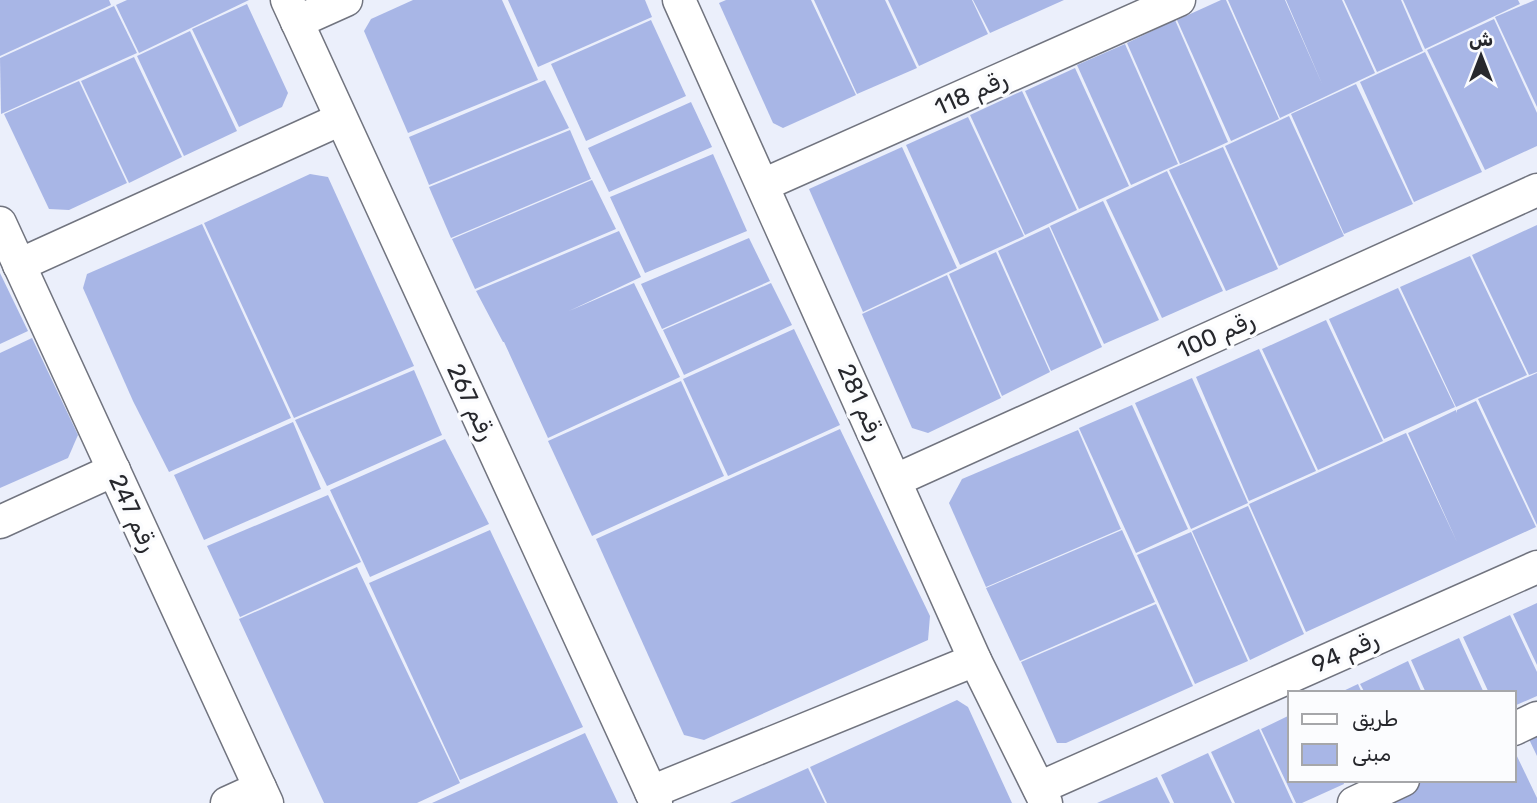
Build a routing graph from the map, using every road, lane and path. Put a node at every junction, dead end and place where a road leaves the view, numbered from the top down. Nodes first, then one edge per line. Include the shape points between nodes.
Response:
1 (346, 0) edge
2 (679, 0) edge
3 (1179, 0) edge
4 (292, 11) edge
5 (341, 119) junction
6 (763, 186) junction
7 (1537, 190) edge
8 (0, 223) edge
9 (19, 265) junction
10 (114, 470) junction
11 (896, 480) junction
12 (0, 522) edge
13 (1537, 567) edge
14 (975, 660) junction
15 (1537, 718) edge
16 (1516, 728) edge
17 (1399, 782) edge
18 (1042, 795) edge
19 (263, 796) edge
20 (653, 797) edge
21 (227, 803) edge
22 (1354, 803) edge

1 - 4 street
2 - 6 street, رقم 281
3 - 6 street, رقم 118
4 - 5 street, رقم 267
5 - 9 street
5 - 20 street, رقم 267
6 - 11 street, رقم 281
7 - 11 street, رقم 100
8 - 9 street, رقم 247
9 - 10 street, رقم 247
10 - 12 street
10 - 19 street, رقم 247
11 - 14 street, رقم 281
13 - 18 street, رقم 94
14 - 18 street, رقم 281
14 - 20 street
15 - 16 street
17 - 22 street
19 - 21 street

